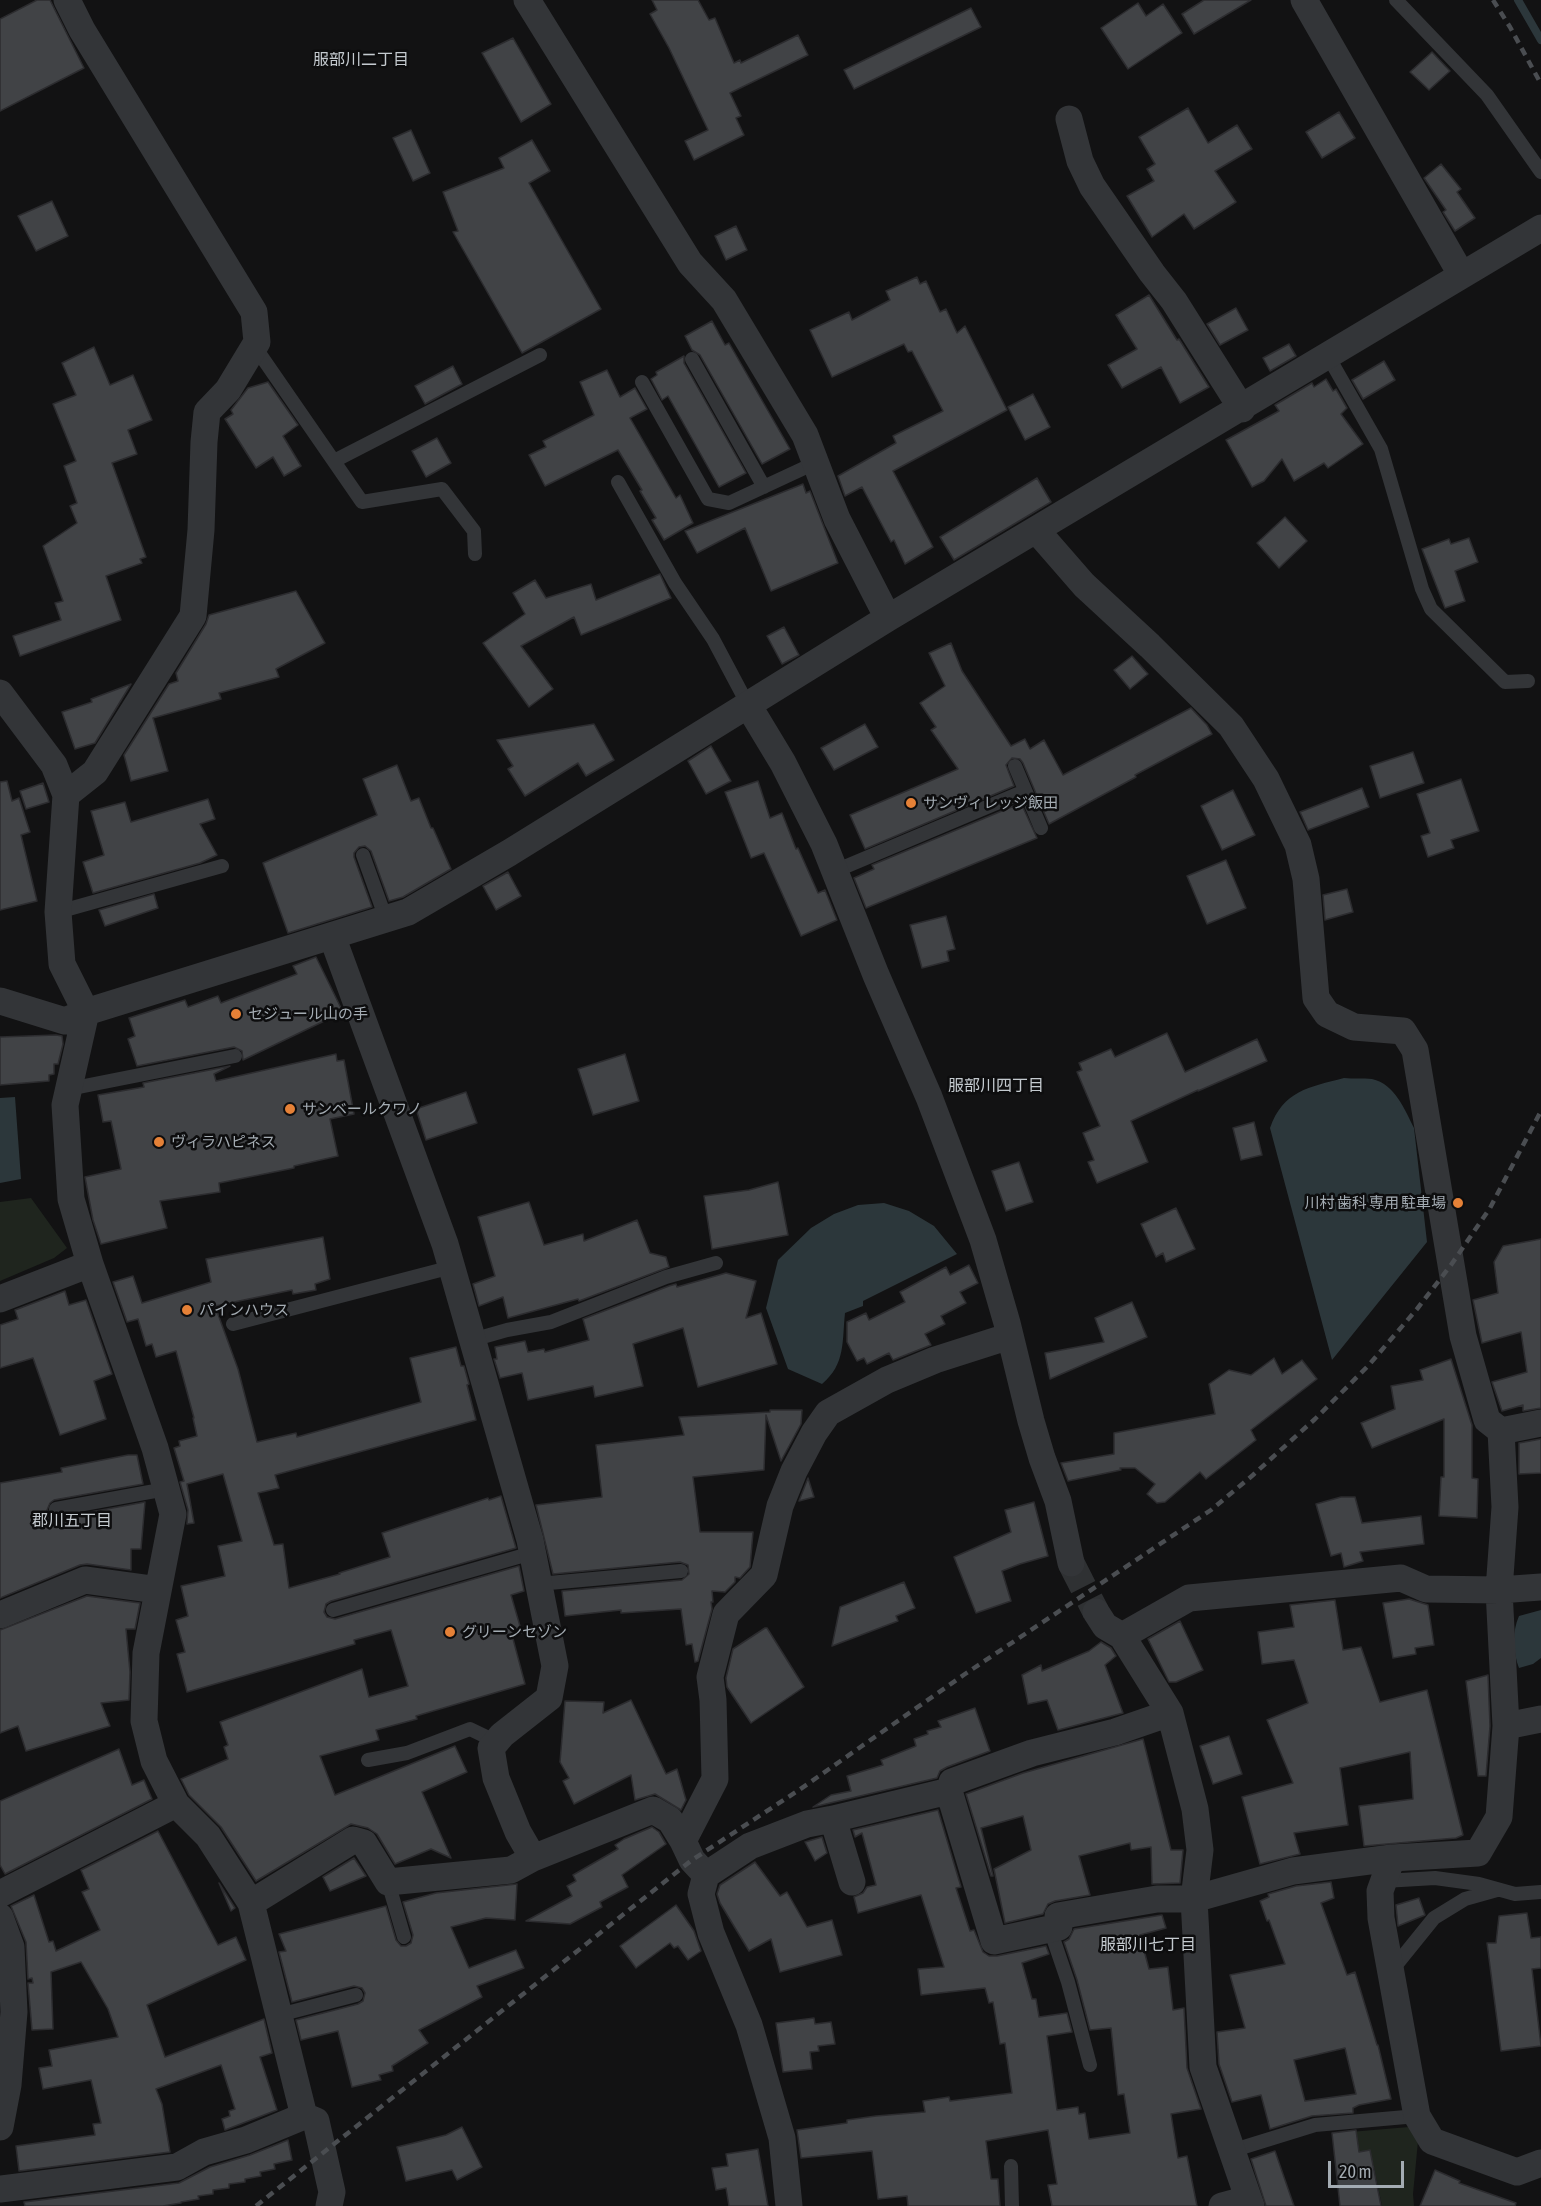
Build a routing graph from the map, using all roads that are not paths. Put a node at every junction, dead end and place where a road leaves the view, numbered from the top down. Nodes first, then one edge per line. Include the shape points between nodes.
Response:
1 (67, 0) edge
2 (527, 0) edge
3 (1304, 0) edge
4 (1396, 0) edge
5 (1069, 119) dead end
6 (1541, 172) edge
7 (1541, 228) edge
8 (1461, 274) junction
9 (255, 347) junction
10 (540, 355) dead end
11 (1328, 356) junction
12 (692, 359) dead end
13 (642, 382) dead end
14 (1242, 409) junction
15 (334, 461) junction
16 (815, 463) junction
17 (618, 482) dead end
18 (764, 487) junction
19 (1036, 531) junction
20 (475, 554) dead end
21 (888, 618) junction
22 (1528, 681) dead end
23 (0, 693) edge
24 (748, 705) junction
25 (1015, 766) dead end
26 (1025, 791) junction
27 (66, 795) junction
28 (1041, 828) dead end
29 (363, 855) dead end
30 (222, 866) dead end
31 (835, 871) junction
32 (58, 912) junction
33 (386, 919) junction
34 (332, 936) junction
35 (0, 1001) edge
36 (86, 1012) junction
37 (235, 1056) dead end
38 (69, 1089) junction
39 (716, 1263) dead end
40 (90, 1264) junction
41 (452, 1268) junction
42 (0, 1299) edge
43 (233, 1324) dead end
44 (1010, 1336) junction
45 (472, 1340) junction
46 (1541, 1423) edge
47 (1501, 1431) junction
48 (166, 1489) junction
49 (56, 1509) dead end
50 (532, 1552) junction
51 (1071, 1563) tunnel mouth
52 (681, 1571) dead end
53 (538, 1584) junction
54 (1541, 1587) edge
55 (158, 1590) junction
56 (1499, 1590) junction
57 (333, 1610) dead end
58 (1096, 1612) tunnel mouth
59 (0, 1615) edge
60 (1122, 1636) junction
61 (1170, 1713) junction
62 (1541, 1719) edge
63 (1506, 1725) junction
64 (496, 1742) junction
65 (368, 1760) dead end
66 (949, 1791) junction
67 (176, 1804) junction
68 (833, 1819) junction
69 (682, 1841) junction
70 (533, 1858) junction
71 (1388, 1869) junction
72 (706, 1875) junction
73 (388, 1882) junction
74 (852, 1882) dead end
75 (1499, 1890) junction
76 (1541, 1892) edge
77 (0, 1894) edge
78 (1194, 1899) junction
79 (250, 1903) junction
80 (0, 1917) edge
81 (1050, 1929) junction
82 (404, 1937) dead end
83 (1391, 1971) junction
84 (356, 1995) dead end
85 (279, 2015) junction
86 (1090, 2065) dead end
87 (3, 2090) edge
88 (1417, 2116) junction
89 (310, 2118) junction
90 (0, 2127) edge
91 (1231, 2151) junction
92 (1541, 2163) edge
93 (1011, 2166) dead end
94 (0, 2189) edge
95 (331, 2199) edge
96 (1240, 2204) edge
97 (789, 2206) edge
98 (1012, 2206) edge

1 - 9 street via 254,312
2 - 16 street via 690,263 724,300 804,435
3 - 8 street
4 - 6 lane via 1487,95
5 - 14 street via 1080,161 1092,186 1174,301
7 - 8 street
8 - 11 street
9 - 15 lane
9 - 27 street via 228,390 207,412 193,615 95,772
10 - 15 lane
11 - 14 street
11 - 22 lane via 1380,449 1431,609 1505,682
12 - 18 lane
13 - 18 lane via 708,499 729,503
14 - 19 street
15 - 20 lane via 362,502 442,489 474,531
16 - 18 lane
16 - 21 street via 837,519
17 - 24 lane via 675,583 713,639
19 - 21 street
19 - 47 street via 1084,585 1231,726 1266,779 1298,844 1306,879 1316,998 1327,1014 1354,1027 1403,1031 1415,1050 1463,1336 1487,1420
21 - 24 street
23 - 27 street via 54,765
24 - 31 street via 783,763
24 - 33 street via 509,853 408,912
25 - 26 lane
26 - 28 lane
26 - 31 lane
27 - 32 street
29 - 33 lane
30 - 32 lane
31 - 44 street via 929,1097 983,1240
32 - 36 street via 62,964
33 - 34 street
34 - 36 street
34 - 41 street
35 - 36 street via 65,1021
36 - 38 street
37 - 38 lane
38 - 40 street via 66,1105 71,1199
39 - 45 lane via 666,1277 551,1322
40 - 42 street
40 - 48 street
41 - 43 lane
41 - 45 street
44 - 51 street via 1034,1430 1058,1501
44 - 69 street via 887,1380 828,1413 814,1433 780,1506 764,1575 726,1614 710,1677 715,1779
45 - 50 street
46 - 47 street
47 - 56 street via 1505,1507
48 - 49 lane
48 - 55 street via 173,1514
50 - 53 street
50 - 57 lane
52 - 53 lane
53 - 64 street via 555,1666 549,1698
54 - 56 street
55 - 59 street via 85,1580
55 - 67 street via 146,1653 144,1721 154,1761
56 - 60 street via 1426,1589 1401,1578 1188,1598
56 - 63 street
58 - 60 street via 1105,1626
60 - 61 street
61 - 66 street via 1032,1753 952,1782
61 - 78 street via 1195,1809 1200,1850
62 - 63 street
63 - 71 street via 1499,1817 1478,1853
64 - 65 lane via 470,1729 407,1753
64 - 70 street via 491,1748 495,1778
66 - 68 street
66 - 81 street via 994,1941
67 - 77 street
67 - 79 street via 208,1836
68 - 72 street via 807,1824 750,1846
68 - 74 street
69 - 70 street via 670,1820 653,1810
69 - 72 street
70 - 73 street via 511,1870
71 - 75 lane
71 - 78 street via 1293,1871
71 - 83 street via 1380,1891
72 - 97 street via 701,1894 711,1934 749,2025 782,2138
73 - 79 street via 364,1843 353,1840
73 - 82 lane
75 - 76 lane via 1515,1894
75 - 83 lane via 1465,1899 1434,1918
78 - 81 street via 1157,1899 1058,1916 1059,1927
78 - 91 street via 1203,2067
79 - 85 street
80 - 87 street via 11,1947 14,2012
81 - 86 lane
83 - 88 street
84 - 85 lane
85 - 89 street
87 - 90 street
88 - 91 lane via 1315,2125
88 - 92 street via 1432,2141 1517,2172
89 - 94 street via 204,2152 177,2168
89 - 95 street
91 - 96 street
93 - 98 lane

